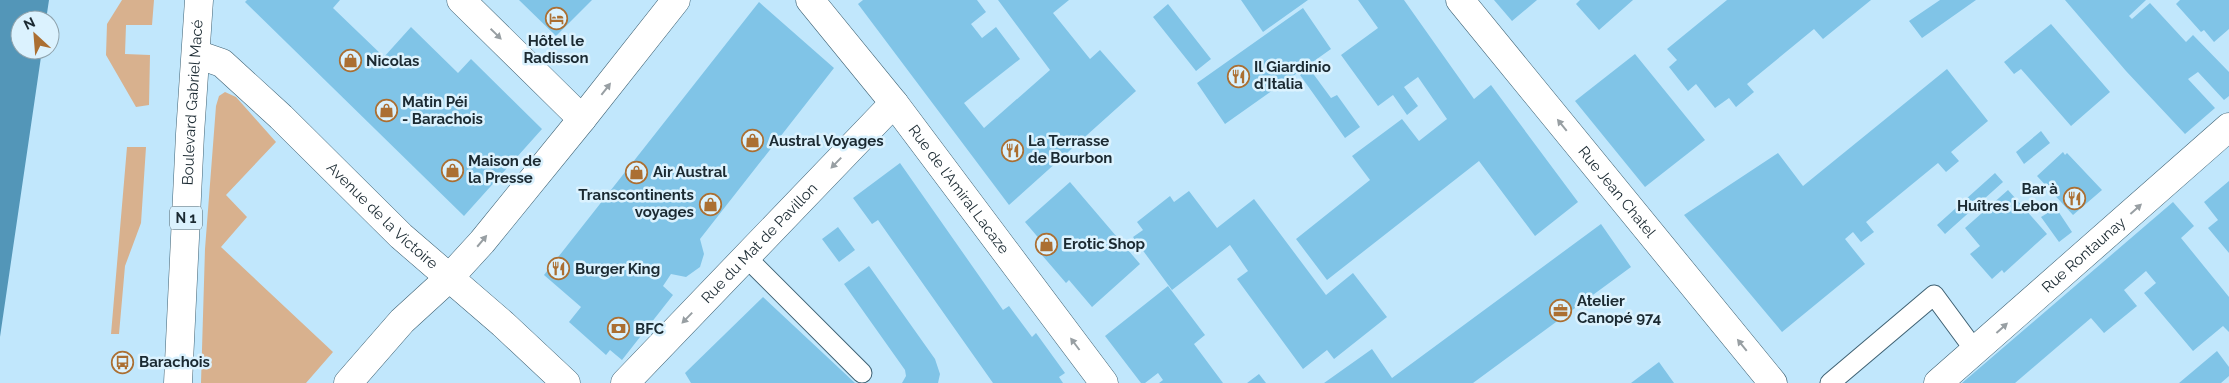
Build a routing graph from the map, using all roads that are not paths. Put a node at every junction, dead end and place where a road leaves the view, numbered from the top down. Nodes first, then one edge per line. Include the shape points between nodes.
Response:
1 (199, 0) edge
2 (461, 0) edge
3 (676, 0) edge
4 (810, 0) edge
5 (1460, 0) edge
6 (196, 54) junction
7 (894, 103) junction
8 (582, 119) junction
9 (2229, 126) edge
10 (746, 257) junction
11 (449, 278) junction
12 (1976, 352) junction
13 (862, 373) dead end
14 (178, 383) edge
15 (348, 383) edge
16 (566, 383) edge
17 (625, 383) edge
18 (1104, 383) edge
19 (1773, 383) edge
20 (1830, 383) edge
21 (1938, 383) edge

1 - 6 street, Boulevard Gabriel Macé / N 1
2 -> 8 street
8 -> 3 street
4 - 7 street, Rue de l'Amiral Lacaze
19 -> 5 street, Rue Jean Chatel
6 - 11 street, Avenue de la Victoire via 222,63 401,236
6 - 14 street, Boulevard Gabriel Macé / N 1
7 -> 10 street, Rue du Mat de Pavillon
18 -> 7 street, Rue de l'Amiral Lacaze
11 -> 8 street
12 -> 9 street, Rue Rontaunay
10 - 13 lane
10 -> 17 street, Rue du Mat de Pavillon
11 - 15 street via 402,321
11 - 16 street, Avenue de la Victoire
12 - 20 lane via 1934,295
12 - 21 street, Rue Rontaunay

